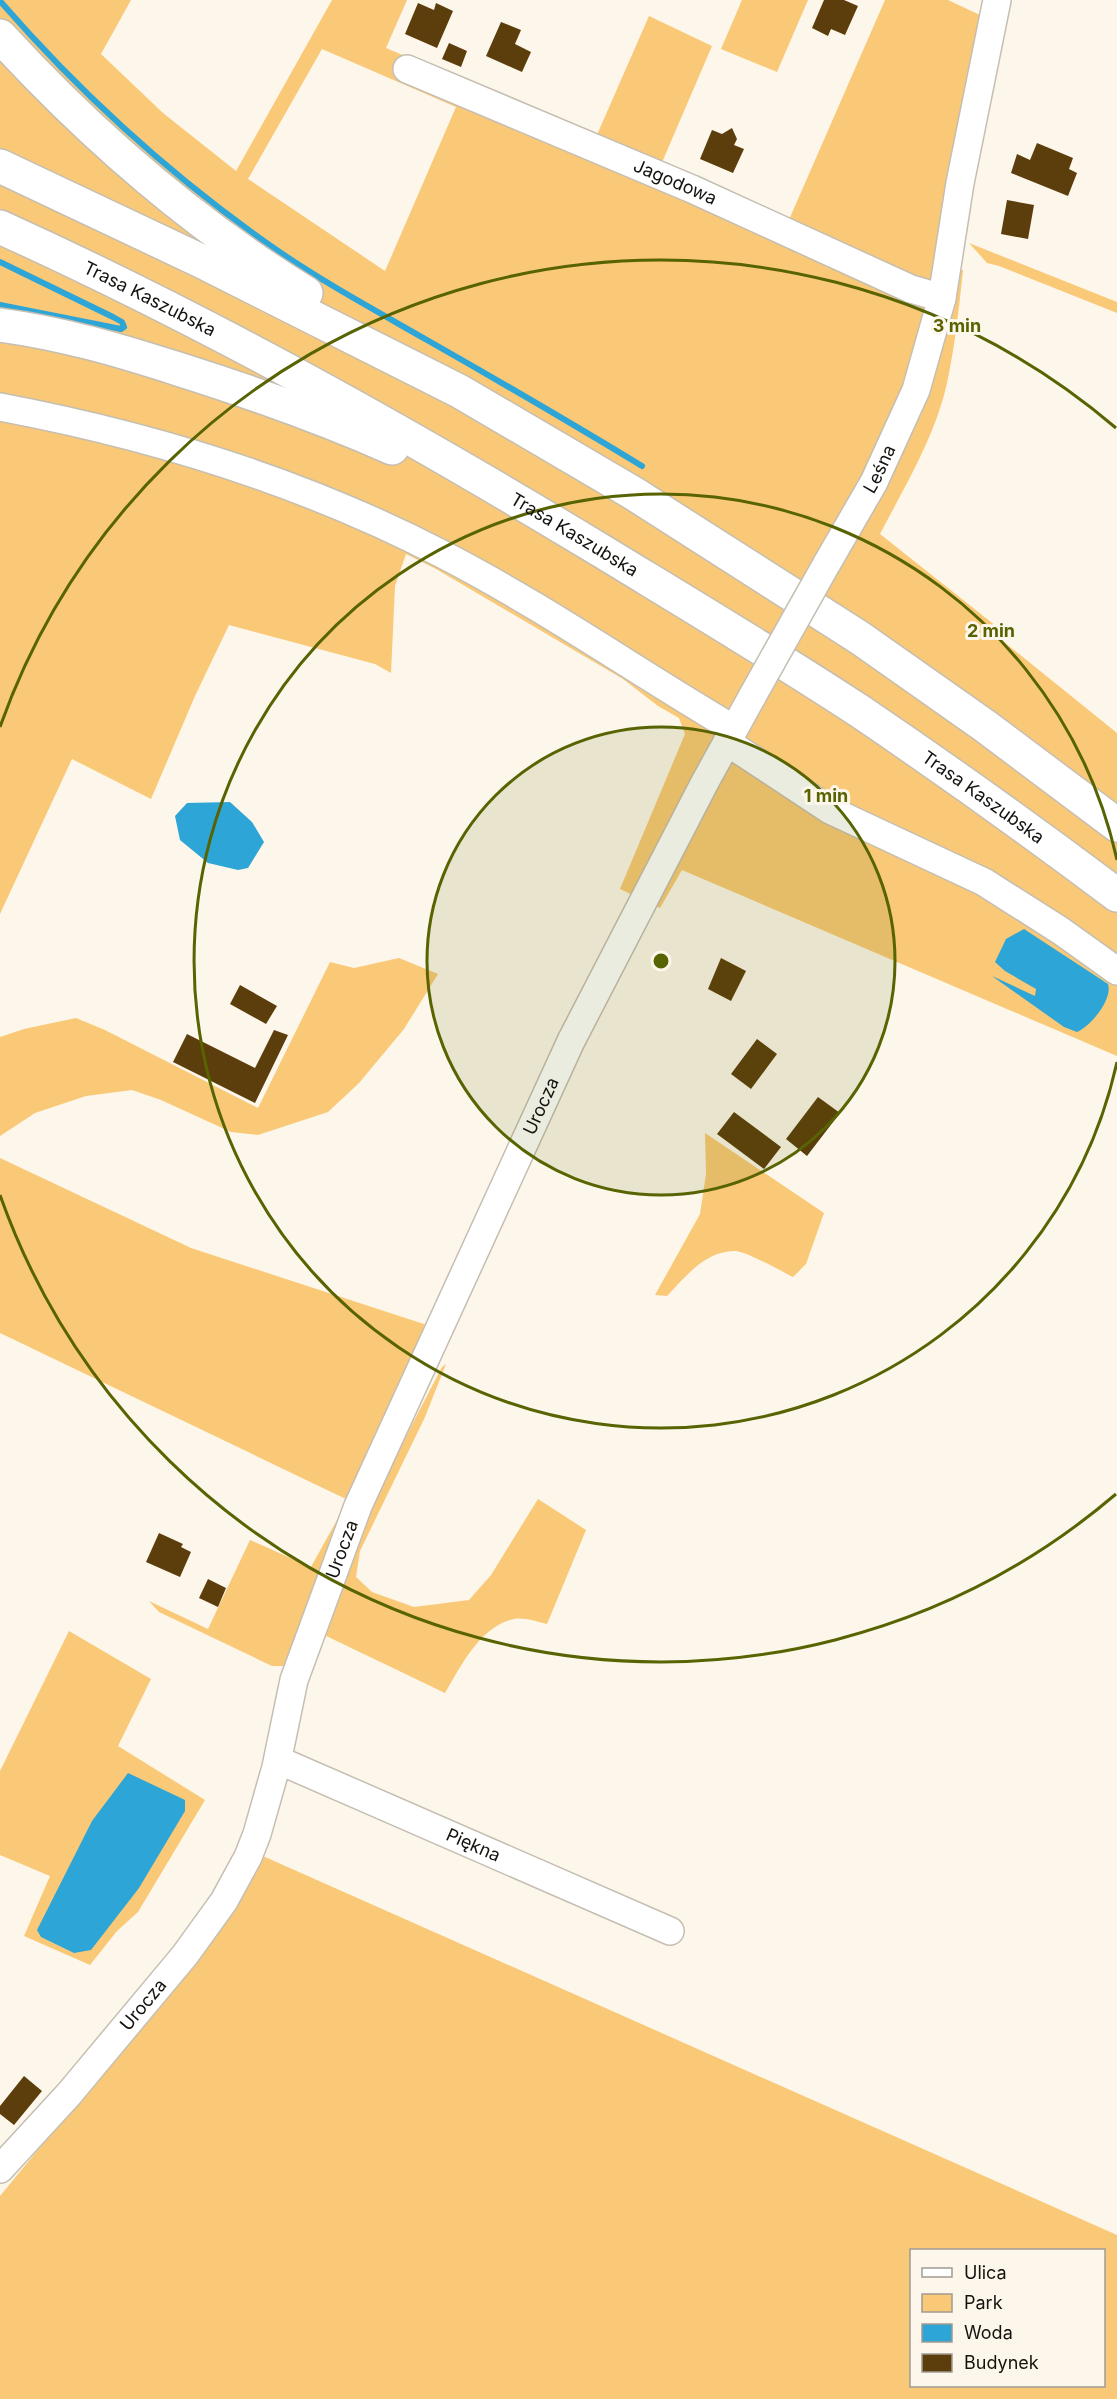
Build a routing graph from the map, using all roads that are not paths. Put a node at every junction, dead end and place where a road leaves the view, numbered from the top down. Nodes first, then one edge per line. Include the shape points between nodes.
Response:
1 (997, 0) edge
2 (0, 36) edge
3 (407, 69) dead end
4 (0, 166) edge
5 (0, 227) edge
6 (942, 298) junction
7 (0, 326) edge
8 (459, 392) junction
9 (0, 407) edge
10 (578, 536) junction
11 (731, 736) junction
12 (1117, 825) edge
13 (646, 895) joint
14 (1117, 895) edge
15 (1117, 970) edge
16 (278, 1760) junction
17 (670, 1931) dead end
18 (0, 2169) edge

1 - 6 street, Leśna via 960,183
2 - 8 highway via 74,113 190,213 271,271
3 - 6 street, Jagodowa via 692,189 911,289
4 - 8 highway via 181,251
5 - 10 highway, Trasa Kaszubska via 271,360
6 - 11 street, Leśna, bridge via 916,390 894,441
7 - 10 highway via 100,344 304,410
8 - 12 highway via 633,493 860,638
9 - 11 street via 65,419 243,468 376,523 442,554 656,679
10 - 14 highway, Trasa Kaszubska via 860,712
11 - 13 street, Leśna
11 - 15 street via 830,810 984,882
13 - 16 street, Urocza via 571,1041 358,1506 294,1680
16 - 17 street, Piękna
16 - 18 street, Urocza via 257,1834 224,1901 84,2076

